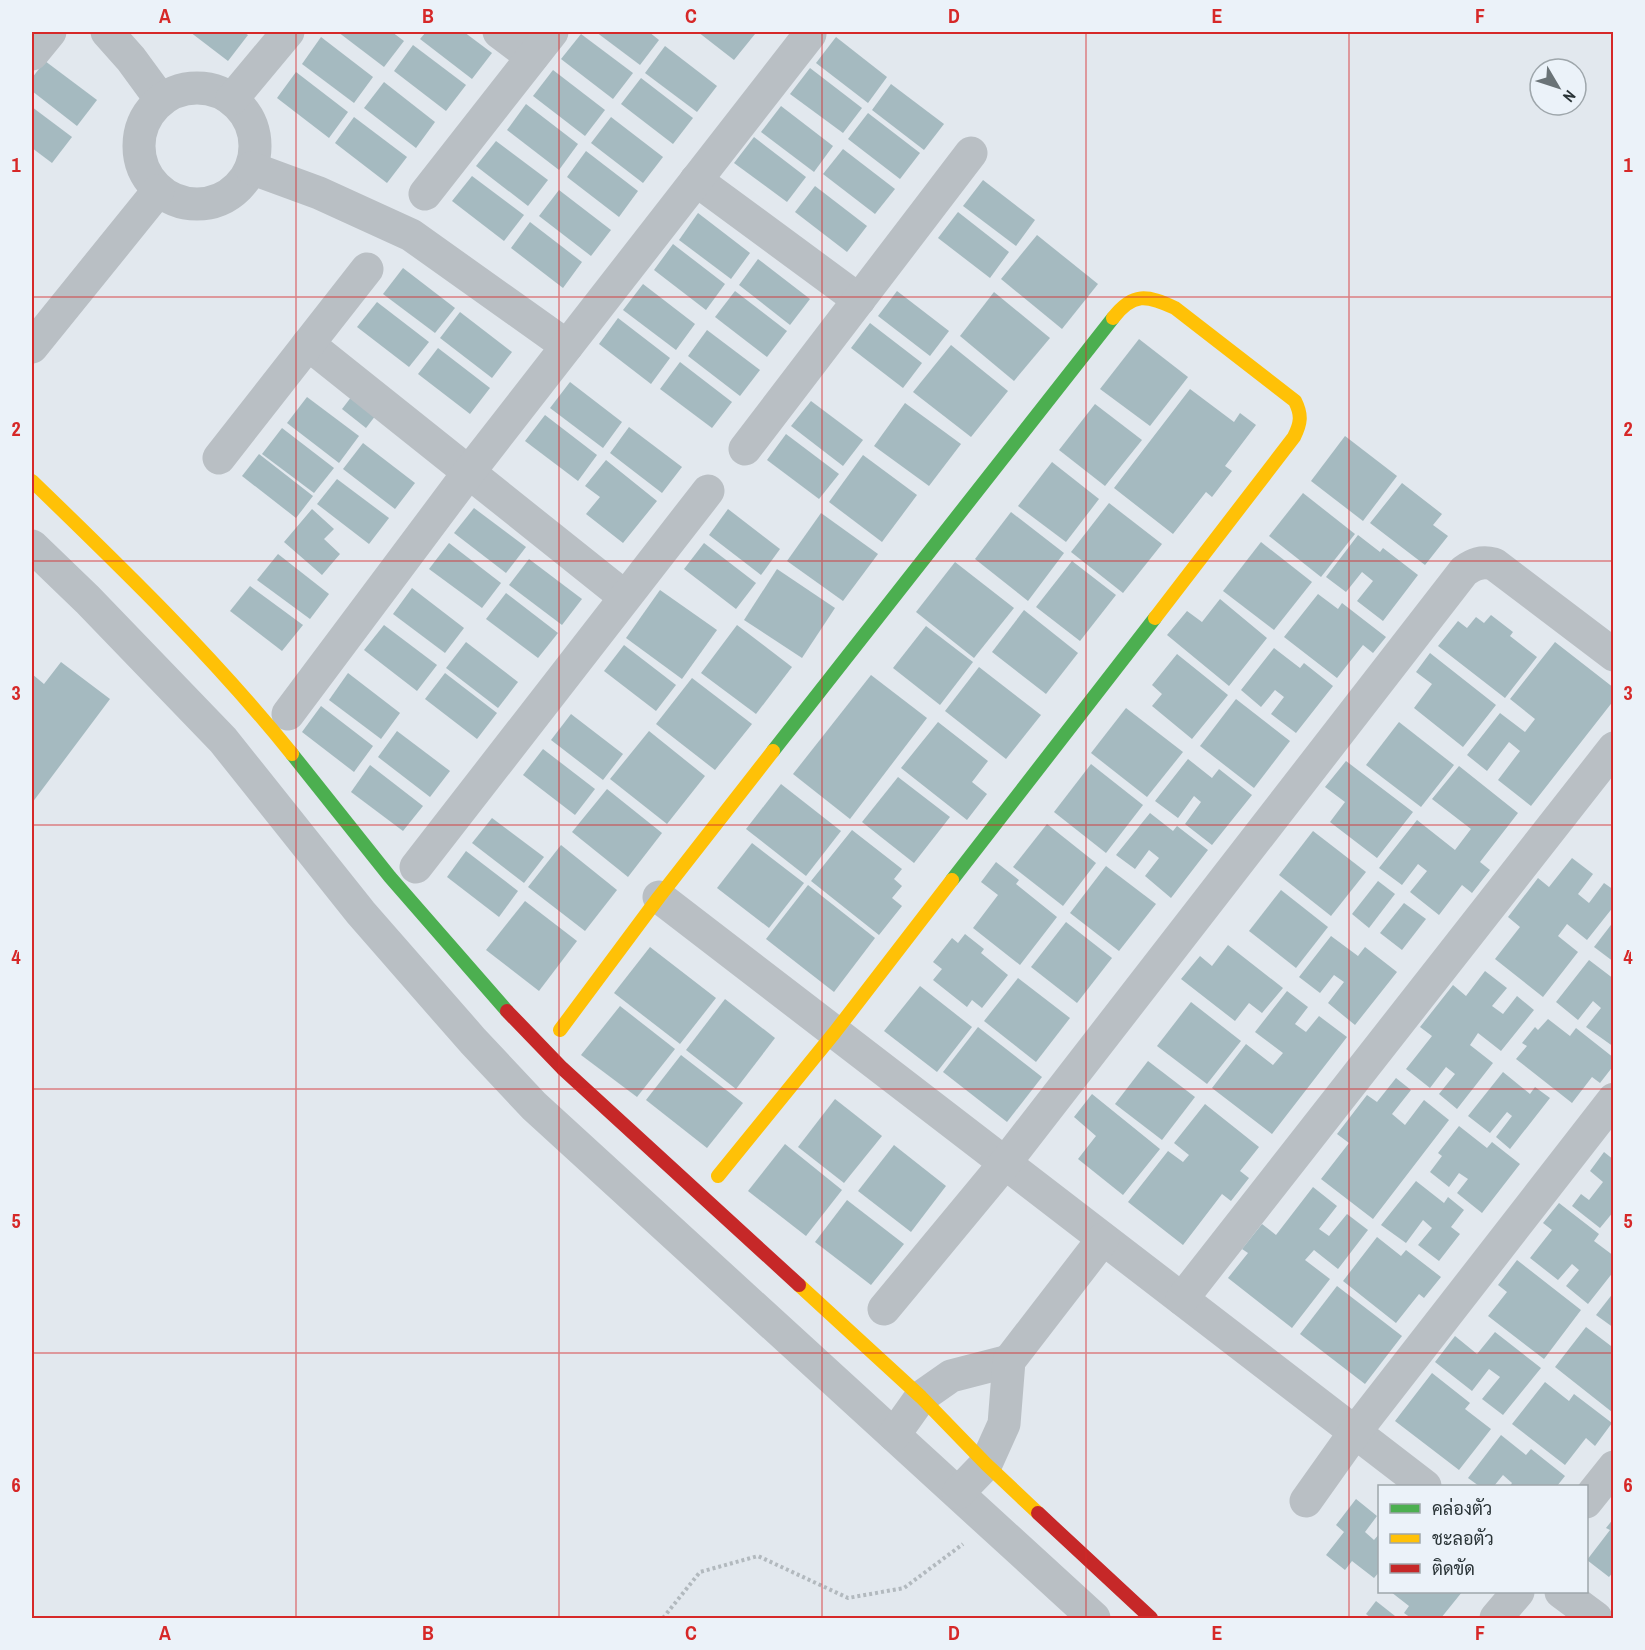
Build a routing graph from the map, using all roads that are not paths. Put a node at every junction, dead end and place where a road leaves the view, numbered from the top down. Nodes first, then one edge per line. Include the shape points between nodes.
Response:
1 (50, 32) edge
2 (107, 32) edge
3 (288, 32) edge
4 (499, 32) edge
5 (552, 32) edge
6 (810, 34) dead end
7 (32, 54) edge
8 (532, 57) junction
9 (232, 99) junction
10 (161, 100) junction
11 (971, 153) dead end
12 (251, 168) junction
13 (696, 180) junction
14 (158, 191) junction
15 (425, 194) dead end
16 (368, 269) dead end
17 (859, 300) junction
18 (308, 344) junction
19 (567, 346) junction
20 (32, 347) edge
21 (745, 449) dead end
22 (219, 458) dead end
23 (469, 472) junction
24 (32, 482) edge
25 (708, 491) dead end
26 (32, 546) edge
27 (625, 597) junction
28 (1614, 655) edge
29 (288, 714) dead end
30 (1614, 748) edge
31 (417, 867) dead end
32 (659, 897) junction
33 (560, 1030) dead end
34 (834, 1032) junction
35 (1614, 1099) edge
36 (1005, 1163) junction
37 (718, 1176) dead end
38 (1103, 1239) junction
39 (1182, 1299) junction
40 (884, 1309) dead end
41 (1010, 1361) junction
42 (921, 1397) junction
43 (1355, 1432) junction
44 (894, 1435) junction
45 (986, 1464) junction
46 (1614, 1467) edge
47 (1424, 1485) edge
48 (957, 1493) junction
49 (1306, 1501) dead end
50 (1588, 1501) edge
51 (1517, 1593) edge
52 (1562, 1593) edge
53 (1094, 1618) edge
54 (1151, 1618) edge
55 (1497, 1618) edge
56 (1596, 1618) edge

1 - 7 street
2 - 10 street
3 - 9 street
4 - 8 street
5 - 8 street
6 - 13 street
8 - 15 street
9 - 10 street via 216,90 197,87
9 - 12 street via 253,130 255,150
10 - 14 street via 147,115 139,134 138,155 145,175
11 - 17 street
12 - 14 street via 242,184 210,204 173,201
12 - 19 street via 319,193 411,235
13 - 17 street
13 - 19 street
14 - 20 street
16 - 18 street
17 - 21 street
18 - 22 street
18 - 23 street
19 - 23 street
23 - 27 street
23 - 29 street
24 - 42 street via 252,704 390,877 501,1005 562,1068
25 - 27 street
26 - 44 street via 223,740 362,913 534,1106
27 - 31 street
28 - 36 street via 1494,564 1474,564 1464,572
30 - 39 street
32 - 33 street
32 - 34 street
32 - 34 street via 1124,304 1140,297 1174,308 1295,400 1302,412 1294,437
34 - 36 street
34 - 37 street
35 - 43 street
36 - 38 street
36 - 40 street
38 - 39 street
38 - 41 street
39 - 43 street
41 - 42 street via 951,1376
41 - 45 street via 1004,1424
42 - 44 street
42 - 45 street
43 - 47 street
43 - 49 street
44 - 48 street
45 - 48 street
45 - 54 street
46 - 50 street
48 - 53 street
51 - 55 street
52 - 56 street

